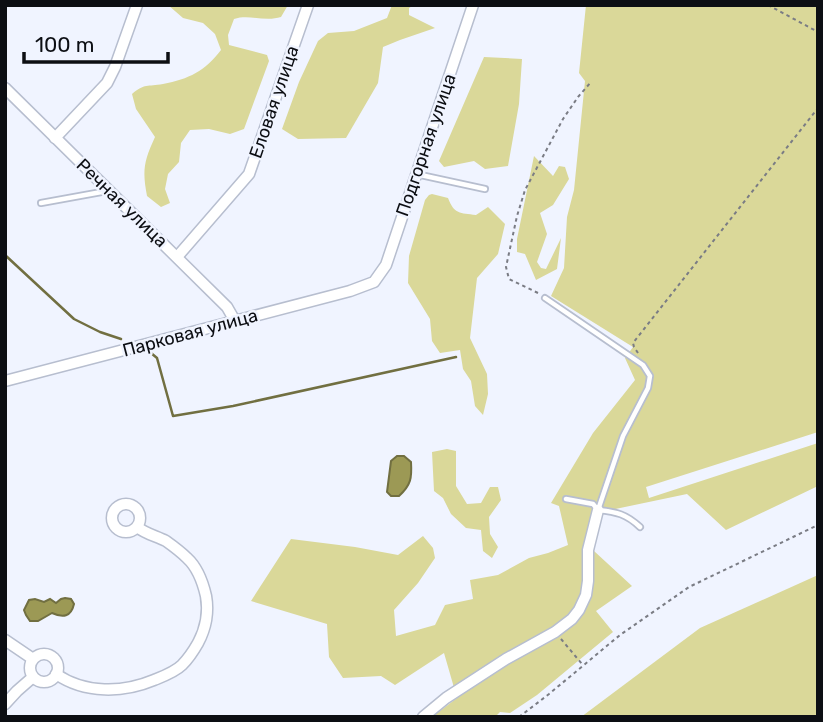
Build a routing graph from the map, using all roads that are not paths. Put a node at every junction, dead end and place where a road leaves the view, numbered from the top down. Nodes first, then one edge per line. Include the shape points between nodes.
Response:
1 (137, 5) edge
2 (308, 5) edge
3 (474, 5) edge
4 (5, 88) edge
5 (55, 138) junction
6 (416, 174) junction
7 (485, 189) dead end
8 (108, 190) junction
9 (41, 203) dead end
10 (177, 257) junction
11 (374, 282) joint
12 (545, 298) road end
13 (235, 321) junction
14 (5, 381) edge
15 (566, 499) dead end
16 (598, 510) junction
17 (137, 527) dead end
18 (640, 527) dead end
19 (5, 640) edge
20 (33, 659) junction
21 (56, 674) junction
22 (33, 677) junction
23 (5, 704) edge
24 (423, 717) edge

1 - 5 street via 107,83
2 - 10 street, Еловая улица via 249,174
3 - 6 street, Подгорная улица
4 - 5 street, Речная улица
5 - 8 street, Речная улица
6 - 7 lane
6 - 11 street, Подгорная улица via 386,265
8 - 9 lane
8 - 10 street, Речная улица
10 - 13 street, Речная улица
11 - 13 street, Парковая улица
12 - 16 lane via 643,365 650,376
13 - 14 street, Парковая улица
15 - 16 lane via 593,504
16 - 18 lane via 628,516
16 - 24 street via 588,550 586,595 572,619
17 - 21 street via 166,541 197,571 208,619 201,637 181,666 135,687 89,688
19 - 20 street
20 - 21 street via 41,654 55,659
20 - 22 street
21 - 22 street via 47,682
22 - 23 street

